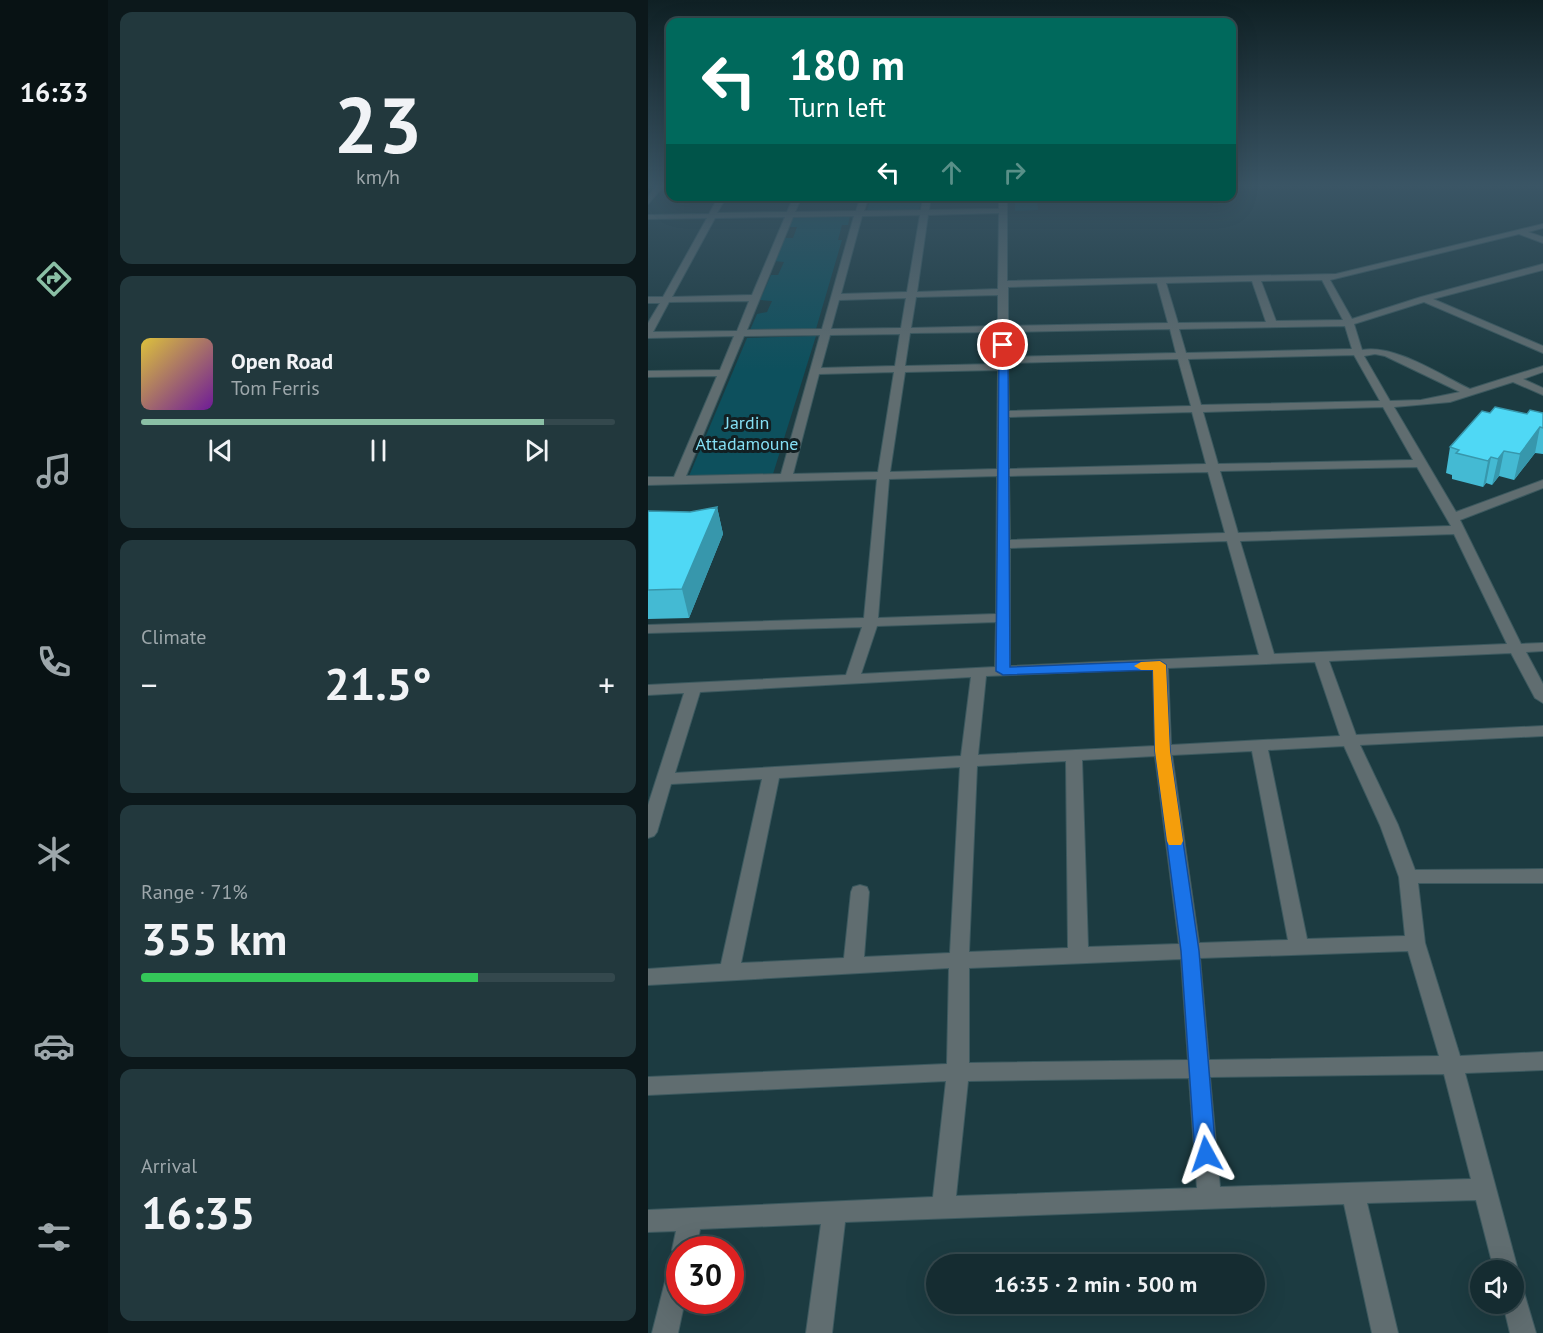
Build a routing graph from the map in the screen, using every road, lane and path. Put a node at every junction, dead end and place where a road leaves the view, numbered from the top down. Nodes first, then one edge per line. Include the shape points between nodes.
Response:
1 (695, 246) edge
2 (777, 246) edge
3 (849, 246) edge
4 (919, 246) edge
5 (1003, 246) edge
6 (1465, 246) edge
7 (1543, 267) edge
8 (1325, 278) junction
9 (1256, 280) junction
10 (1161, 281) junction
11 (1003, 288) junction
12 (911, 295) junction
13 (836, 297) junction
14 (756, 298) junction
15 (1424, 299) junction
16 (648, 300) edge
17 (666, 300) junction
18 (1349, 323) junction
19 (1272, 324) junction
20 (1174, 326) junction
21 (1003, 329) junction
22 (906, 330) junction
23 (828, 332) junction
24 (648, 333) edge
25 (741, 333) junction
26 (1543, 350) edge
27 (1358, 353) junction
28 (1182, 356) junction
29 (1003, 364) junction
30 (900, 369) junction
31 (1543, 369) edge
32 (817, 371) junction
33 (725, 373) junction
34 (648, 374) edge
35 (1512, 378) junction
36 (1468, 392) junction
37 (1543, 392) edge
38 (1388, 405) junction
39 (1198, 409) junction
40 (1003, 414) junction
41 (1421, 463) junction
42 (1215, 468) junction
43 (1003, 474) junction
44 (883, 476) junction
45 (786, 477) junction
46 (679, 480) junction
47 (648, 481) edge
48 (1543, 484) edge
49 (1456, 524) junction
50 (1231, 536) junction
51 (1003, 544) junction
52 (1003, 618) junction
53 (871, 622) junction
54 (648, 629) edge
55 (1543, 647) edge
56 (1516, 648) junction
57 (1321, 658) junction
58 (1268, 660) junction
59 (1160, 665) junction
60 (1003, 671) junction
61 (979, 673) junction
62 (852, 679) junction
63 (693, 688) junction
64 (648, 690) edge
65 (1543, 698) edge
66 (1543, 731) edge
67 (1350, 741) junction
68 (1259, 746) junction
69 (1163, 751) junction
70 (1074, 755) junction
71 (969, 762) junction
72 (772, 772) junction
73 (665, 779) junction
74 (649, 826) edge
75 (1543, 876) edge
76 (1408, 877) junction
77 (860, 892) dead end
78 (1415, 943) junction
79 (1299, 948) junction
80 (1190, 951) junction
81 (1078, 955) junction
82 (959, 962) junction
83 (853, 966) junction
84 (729, 971) junction
85 (648, 977) edge
86 (1543, 1061) edge
87 (1452, 1065) junction
88 (1198, 1068) junction
89 (958, 1072) junction
90 (648, 1086) edge
91 (1483, 1188) junction
92 (1353, 1194) junction
93 (1209, 1197) junction
94 (943, 1206) junction
95 (834, 1213) junction
96 (691, 1218) junction
97 (648, 1221) edge
98 (687, 1236) edge
99 (1503, 1260) edge
100 (670, 1314) edge
101 (1518, 1314) edge
102 (665, 1333) edge
103 (819, 1333) edge
104 (1385, 1333) edge
105 (1523, 1333) edge

1 - 17 street
2 - 14 street
3 - 13 street
4 - 12 street
5 - 11 street
6 - 8 street
7 - 15 street
8 - 9 street
8 - 18 street
9 - 10 street
9 - 19 street
10 - 11 street
10 - 20 street
11 - 12 street
11 - 21 street
12 - 13 street
12 - 22 street
13 - 23 street
14 - 17 street
14 - 25 street
15 - 18 street
15 - 26 street
16 - 17 street
17 - 24 street
18 - 19 street
18 - 27 street
19 - 20 street
20 - 21 street
20 - 28 street
21 - 22 street
21 - 29 street
22 - 23 street
22 - 30 street
23 - 25 street
23 - 32 street
24 - 25 street
25 - 33 street
27 - 28 street
27 - 36 street via 1388,354
27 - 38 street
28 - 29 street
28 - 39 street
29 - 30 street
29 - 40 street
30 - 32 street
30 - 44 street
31 - 35 street
32 - 45 street
33 - 34 street
33 - 46 street
35 - 36 street
35 - 37 street
36 - 38 street via 1439,401
38 - 39 street
38 - 41 street
39 - 40 street
39 - 42 street
40 - 43 street
41 - 42 street
41 - 49 street
42 - 43 street
42 - 50 street
43 - 44 street
43 - 51 street
44 - 45 street
44 - 53 street
45 - 46 street
46 - 47 street
48 - 49 street
49 - 50 street
49 - 56 street
50 - 51 street
50 - 58 street
51 - 52 street
52 - 53 street
52 - 60 street
53 - 54 street
53 - 62 street
55 - 56 street
56 - 57 street
56 - 65 street
57 - 58 street
57 - 67 street
58 - 59 street
59 - 60 street
59 - 69 street
60 - 61 street
61 - 62 street
61 - 71 street
62 - 63 street
63 - 64 street
63 - 73 street
66 - 67 street
67 - 68 street
67 - 76 street
68 - 69 street
68 - 79 street
69 - 70 street
69 - 80 street
70 - 71 street
70 - 81 street
71 - 72 street
71 - 82 street
72 - 73 street
72 - 84 street
73 - 74 street
75 - 76 street
76 - 78 street
77 - 83 street
78 - 79 street
78 - 87 street
79 - 80 street
80 - 81 street
80 - 88 street
81 - 82 street
82 - 83 street
82 - 89 street
83 - 84 street
84 - 85 street
86 - 87 street
87 - 88 street
87 - 91 street
88 - 89 street
88 - 93 street
89 - 90 street
89 - 94 street
91 - 92 street
91 - 99 street
92 - 93 street
92 - 104 street
93 - 94 street
94 - 95 street
95 - 96 street
95 - 103 street
96 - 97 street
96 - 98 street
100 - 102 street
101 - 105 street

